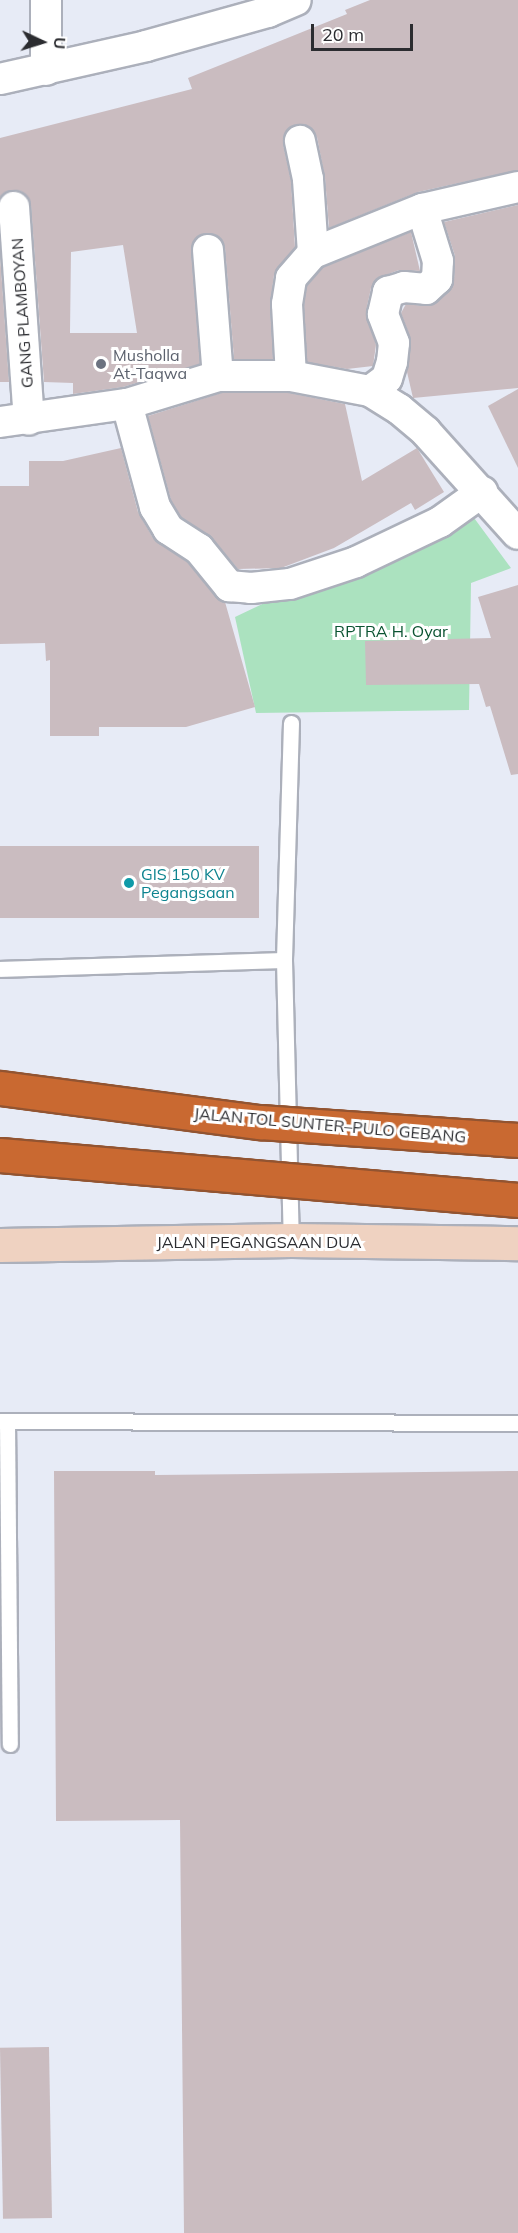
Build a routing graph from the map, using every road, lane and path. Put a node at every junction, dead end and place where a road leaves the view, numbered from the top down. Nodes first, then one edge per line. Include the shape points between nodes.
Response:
1 (46, 0) edge
2 (296, 0) edge
3 (268, 6) edge
4 (46, 70) junction
5 (0, 79) edge
6 (300, 141) dead end
7 (518, 187) edge
8 (14, 207) dead end
9 (422, 209) junction
10 (208, 250) dead end
11 (313, 253) junction
12 (218, 376) junction
13 (291, 376) junction
14 (370, 392) junction
15 (127, 404) junction
16 (29, 419) junction
17 (0, 422) edge
18 (482, 492) junction
19 (518, 534) edge
20 (291, 723) dead end
21 (284, 960) junction
22 (0, 969) edge
23 (0, 1089) edge
24 (518, 1140) edge
25 (0, 1155) edge
26 (518, 1200) edge
27 (291, 1240) junction
28 (518, 1243) edge
29 (0, 1245) edge
30 (3, 1421) edge
31 (518, 1423) edge
32 (10, 1744) dead end

1 - 4 street
2 - 3 street
3 - 4 street
4 - 5 street
6 - 11 street via 308,179
7 - 9 street
8 - 16 street, GANG PLAMBOYAN
9 - 11 street
9 - 14 street via 438,261 437,279 426,289 404,287 388,292 383,314 394,343 392,362 387,378
10 - 12 street
11 - 13 street via 291,278 287,304
12 - 13 street
12 - 15 street
13 - 14 street
14 - 18 street via 399,409 426,432
15 - 16 street
15 - 18 street via 155,507 168,529 199,549 229,586 290,584 356,562 440,522
16 - 17 street
18 - 19 street
20 - 21 lane
21 - 22 lane
21 - 27 lane
23 - 24 highway, JALAN TOL SUNTER–PULO GEBANG, bridge via 260,1122
25 - 26 highway, bridge
27 - 28 main road, JALAN PEGANGSAAN DUA
27 - 29 main road, JALAN PEGANGSAAN DUA
30 - 31 lane
30 - 32 lane

